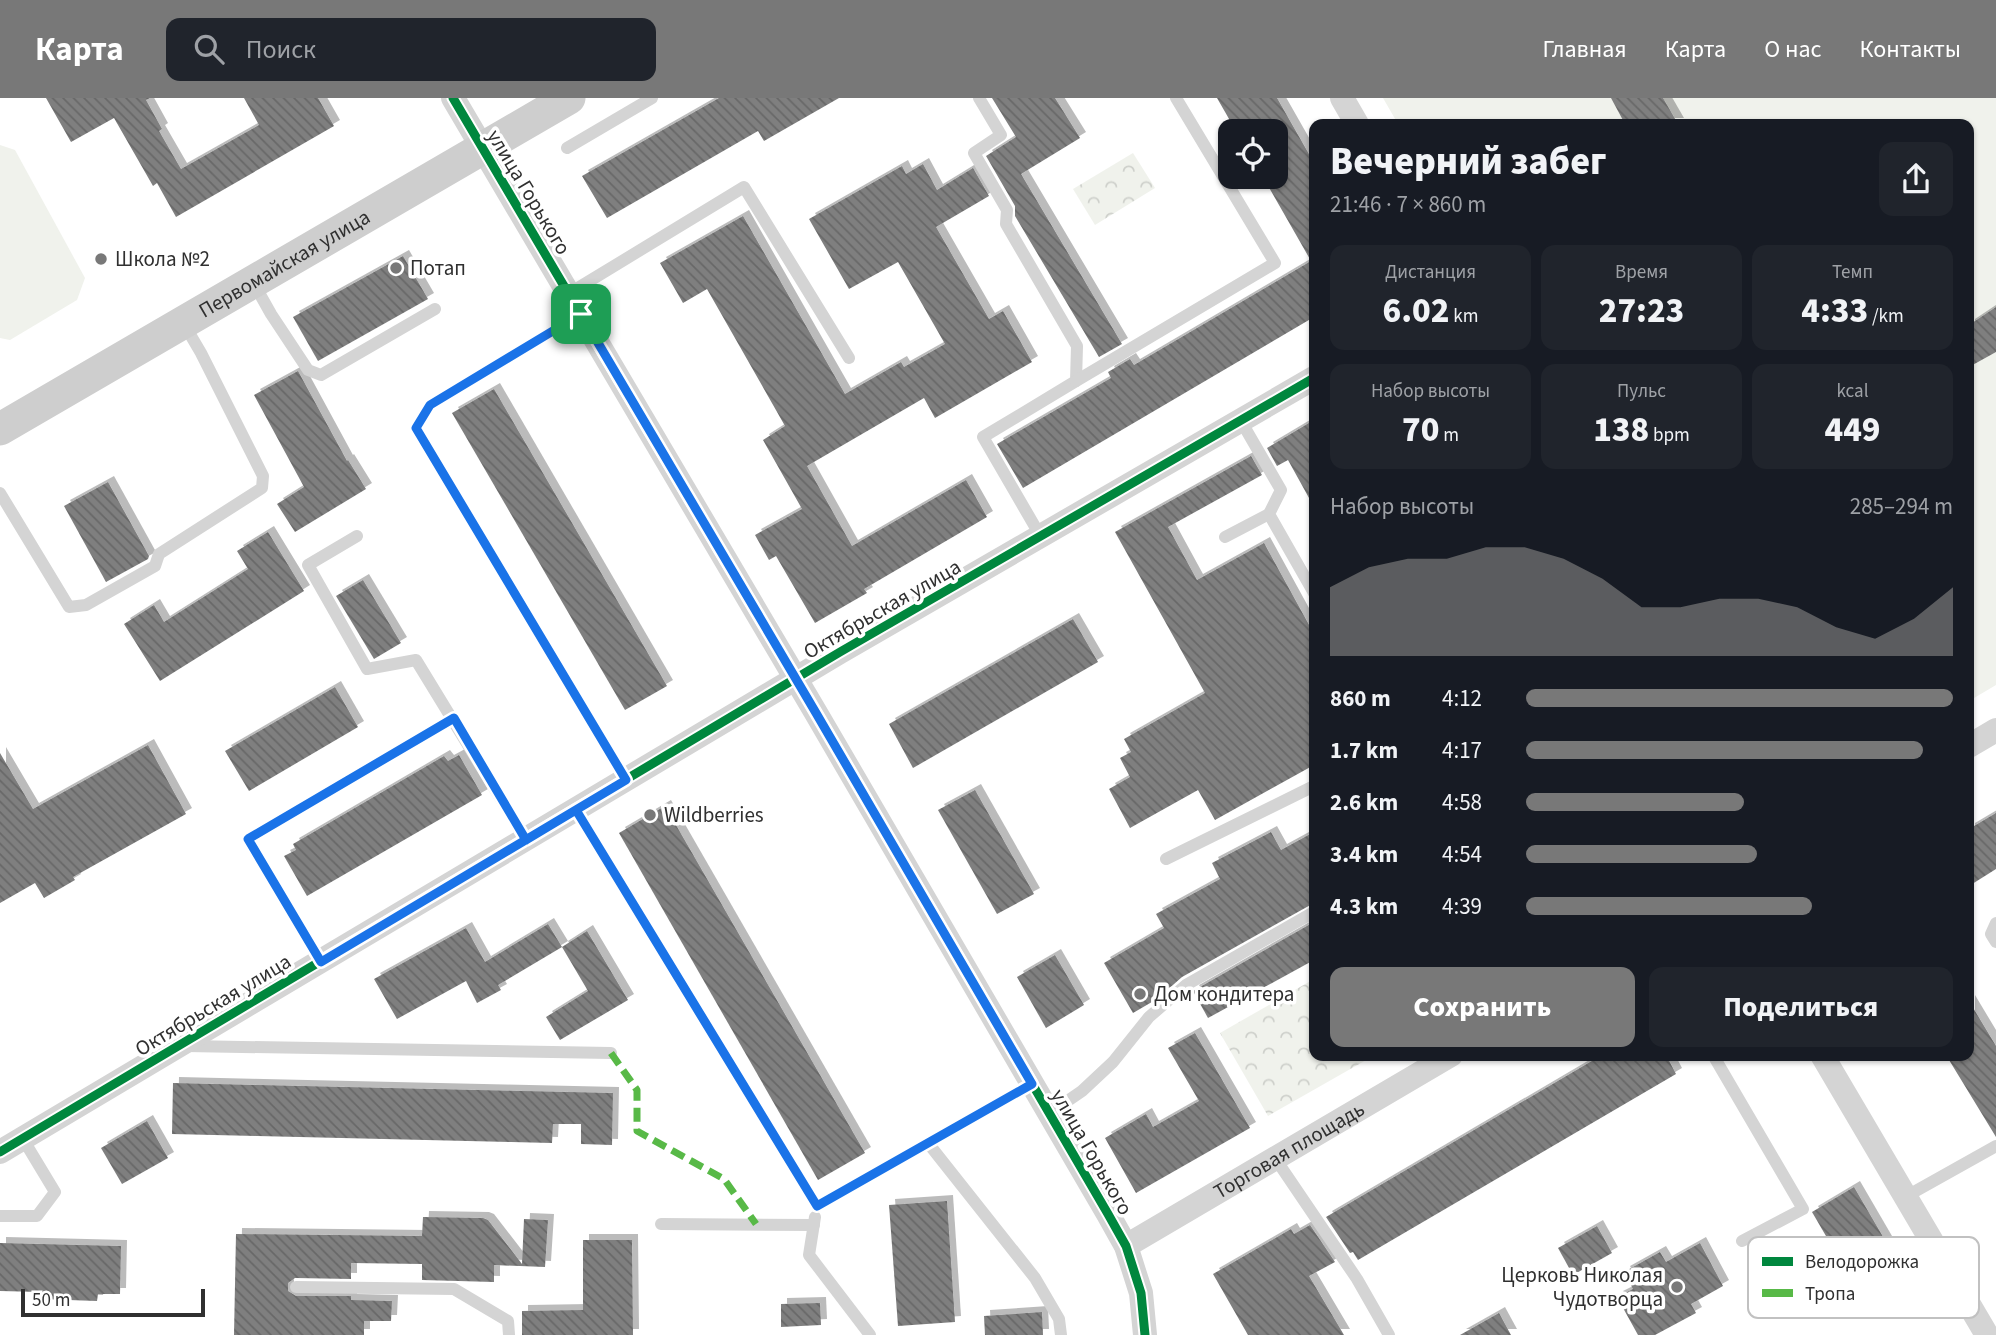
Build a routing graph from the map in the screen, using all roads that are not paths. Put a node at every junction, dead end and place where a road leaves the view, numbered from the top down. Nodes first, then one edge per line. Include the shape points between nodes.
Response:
1 (453, 98) edge
2 (569, 98) edge
3 (652, 98) edge
4 (979, 98) edge
5 (1176, 98) edge
6 (1342, 98) edge
7 (1354, 119) edge
8 (483, 148) junction
9 (566, 148) dead end
10 (252, 282) junction
11 (575, 304) junction
12 (435, 309) dead end
13 (183, 322) junction
14 (849, 358) dead end
15 (1076, 381) junction
16 (1309, 381) edge
17 (1241, 421) junction
18 (0, 429) edge
19 (0, 493) edge
20 (1269, 514) junction
21 (357, 536) dead end
22 (1041, 537) junction
23 (1224, 537) dead end
24 (1309, 584) edge
25 (796, 679) junction
26 (454, 718) junction
27 (1996, 730) edge
28 (1974, 743) edge
29 (626, 780) junction
30 (1309, 788) edge
31 (576, 810) junction
32 (526, 840) junction
33 (1166, 859) dead end
34 (1309, 915) edge
35 (1996, 923) edge
36 (1996, 942) edge
37 (321, 962) junction
38 (178, 1046) junction
39 (611, 1053) dead end
40 (1441, 1061) edge
41 (1717, 1061) edge
42 (1826, 1061) edge
43 (1032, 1084) junction
44 (1050, 1113) junction
45 (23, 1139) junction
46 (928, 1143) junction
47 (1996, 1146) edge
48 (0, 1152) edge
49 (1275, 1158) junction
50 (1905, 1197) junction
51 (817, 1206) junction
52 (0, 1216) edge
53 (661, 1224) dead end
54 (814, 1225) junction
55 (1750, 1237) edge
56 (1929, 1237) edge
57 (1748, 1238) edge
58 (1742, 1241) dead end
59 (1126, 1246) junction
60 (296, 1287) dead end
61 (1977, 1318) edge
62 (509, 1335) edge
63 (870, 1335) edge
64 (1061, 1335) edge
65 (1145, 1335) edge
66 (1389, 1335) edge
67 (1987, 1335) edge

1 - 8 street, улица Горького
2 - 8 main road, Первомайская улица
3 - 9 lane
4 - 15 lane via 1001,135 974,153 1007,209 1006,224 1077,346
5 - 15 lane via 1276,263
6 - 7 street
8 - 10 main road, Первомайская улица
8 - 11 street, улица Горького
10 - 12 lane via 308,370 321,375
10 - 13 main road, Первомайская улица
11 - 14 lane via 744,187
11 - 25 street, улица Горького
11 - 29 lane via 430,405 416,428
13 - 18 main road, Первомайская улица
13 - 19 lane via 264,476 262,488 159,554 156,566 86,605 69,607
15 - 22 lane via 983,436
16 - 17 street, Октябрьская улица
17 - 20 lane via 1281,490
17 - 22 street, Октябрьская улица
20 - 23 lane
20 - 24 lane
21 - 26 lane via 308,565 367,669 416,660
22 - 25 street, Октябрьская улица
25 - 29 street, Октябрьская улица
25 - 43 street, улица Горького
26 - 32 lane
26 - 37 lane via 248,839
27 - 28 street
29 - 31 street, Октябрьская улица
30 - 33 lane
31 - 32 street, Октябрьская улица
31 - 51 lane
32 - 37 street, Октябрьская улица
34 - 44 lane via 1186,985 1149,1017 1113,1062
35 - 36 lane via 1991,934
37 - 38 street, Октябрьская улица
38 - 39 lane
38 - 45 street, Октябрьская улица
40 - 49 street, Торговая площадь
41 - 55 lane via 1803,1209
42 - 50 street
43 - 44 street, улица Горького
43 - 46 lane
44 - 59 street, улица Горького
45 - 48 street, Октябрьская улица
45 - 52 lane via 55,1192 37,1216
46 - 51 lane
46 - 64 lane via 1035,1279 1059,1319
47 - 50 lane
49 - 59 street, Торговая площадь
49 - 66 lane
50 - 56 street
51 - 54 lane
53 - 54 lane
54 - 63 lane via 808,1255
57 - 58 lane
59 - 65 street, улица Горького via 1141,1293
60 - 62 lane via 454,1289 508,1321
61 - 67 street

